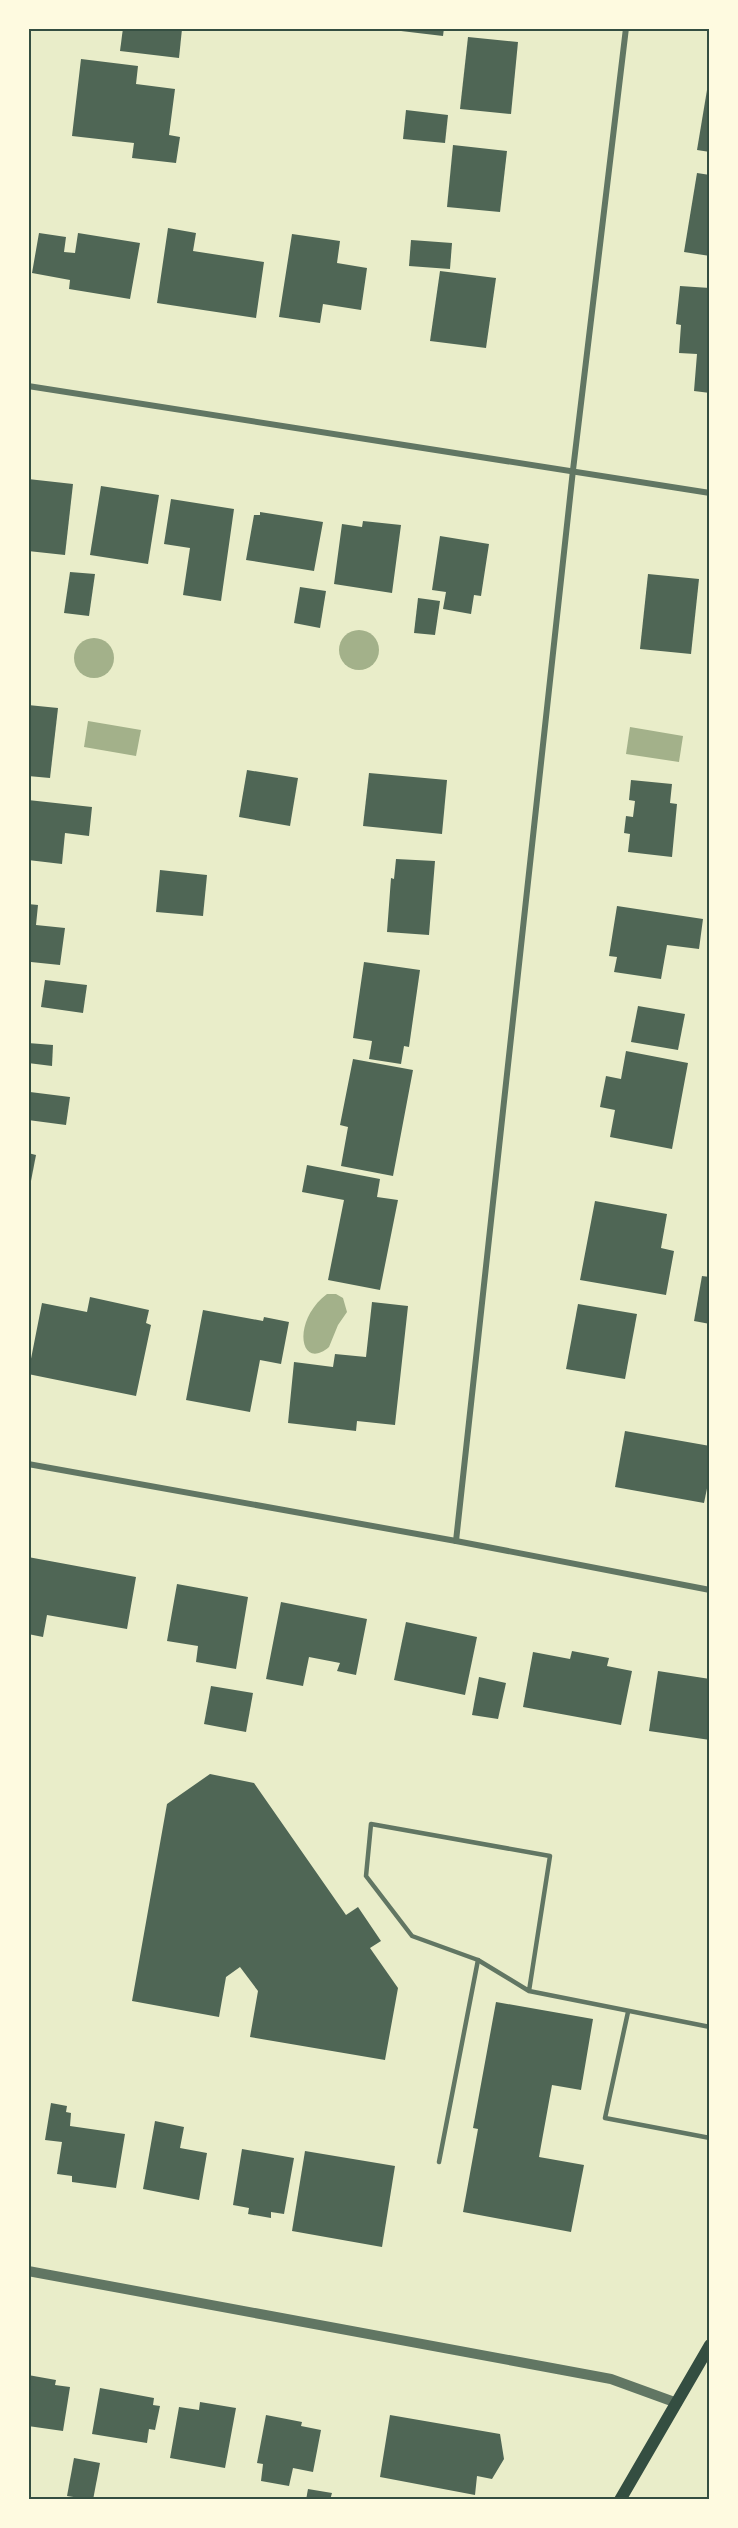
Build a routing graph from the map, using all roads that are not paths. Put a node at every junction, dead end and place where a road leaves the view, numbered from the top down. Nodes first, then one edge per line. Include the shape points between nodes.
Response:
1 (626, 28) edge
2 (28, 386) edge
3 (573, 470) junction
4 (710, 492) edge
5 (28, 1464) edge
6 (456, 1540) junction
7 (710, 1590) edge
8 (478, 1960) junction
9 (529, 1991) junction
10 (628, 2012) junction
11 (710, 2027) edge
12 (710, 2138) edge
13 (440, 2162) dead end
14 (28, 2271) edge
15 (710, 2345) edge
16 (678, 2403) junction
17 (620, 2499) edge

1 - 3 street
2 - 3 street
3 - 4 street
3 - 6 street
5 - 6 street
6 - 7 street
8 - 9 lane
8 - 9 lane via 412,1936 366,1876 370,1824 550,1857
8 - 13 lane
9 - 10 lane
10 - 11 lane
10 - 12 lane via 606,2118
14 - 16 street via 611,2379
15 - 16 main road
16 - 17 main road

